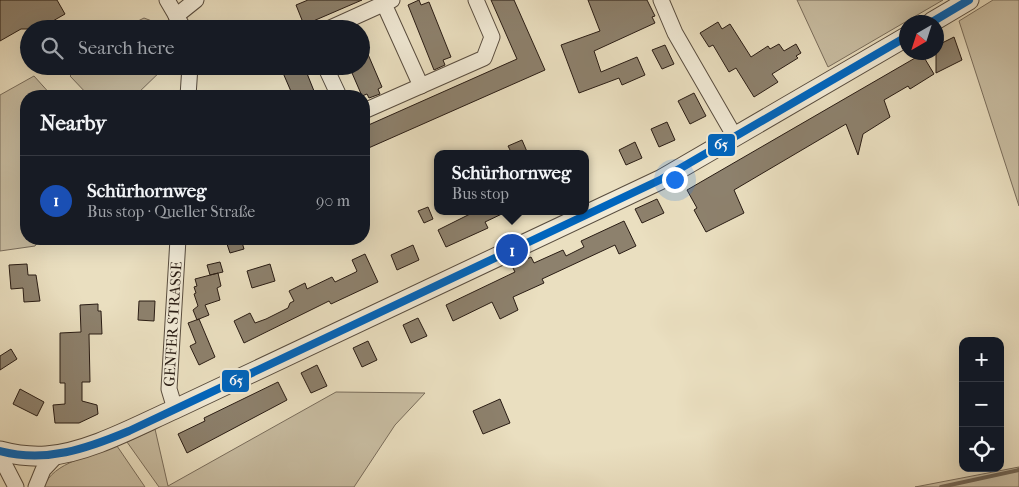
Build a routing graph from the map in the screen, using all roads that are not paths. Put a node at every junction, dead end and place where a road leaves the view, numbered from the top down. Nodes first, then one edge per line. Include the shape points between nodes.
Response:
1 (167, 0) edge
2 (196, 0) edge
3 (476, 0) edge
4 (661, 0) edge
5 (969, 0) edge
6 (388, 2) edge
7 (944, 15) edge
8 (179, 20) edge
9 (181, 20) edge
10 (348, 20) edge
11 (899, 41) edge
12 (189, 75) edge
13 (329, 75) edge
14 (421, 86) junction
15 (188, 90) edge
16 (336, 90) edge
17 (370, 108) edge
18 (735, 137) junction
19 (589, 214) edge
20 (587, 215) edge
21 (178, 245) edge
22 (175, 409) junction
23 (0, 452) edge
24 (58, 455) junction
25 (0, 456) edge
26 (16, 487) edge
27 (36, 487) edge

1 - 8 street
2 - 9 street
3 - 14 street via 492,38 484,58
4 - 18 street via 675,33
5 - 7 street
6 - 10 street
6 - 14 street
11 - 18 street
12 - 15 street
13 - 16 street
14 - 17 street
18 - 19 street via 662,179
20 - 22 street
21 - 22 street, GENFER STRASSE via 169,389
22 - 24 street
23 - 24 street via 30,457
24 - 27 street via 43,470
25 - 26 street

